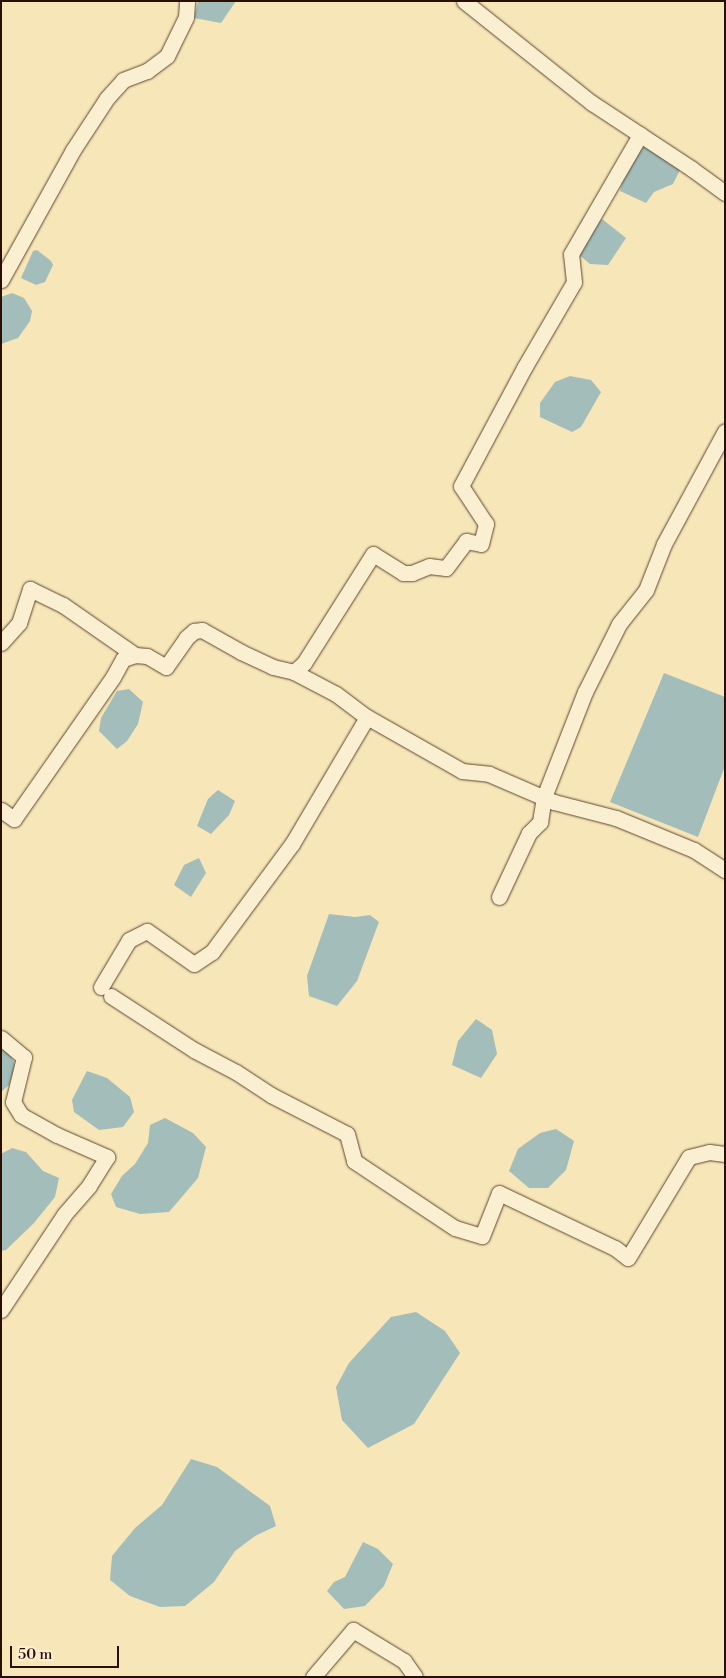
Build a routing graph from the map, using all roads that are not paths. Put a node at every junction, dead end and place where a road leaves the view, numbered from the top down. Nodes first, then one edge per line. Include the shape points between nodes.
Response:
1 (186, 1) edge
2 (464, 1) edge
3 (640, 134) junction
4 (725, 193) edge
5 (1, 280) edge
6 (725, 431) edge
7 (1, 644) edge
8 (135, 655) junction
9 (294, 672) junction
10 (367, 717) junction
11 (544, 797) junction
12 (1, 810) edge
13 (725, 870) edge
14 (499, 897) dead end
15 (1, 1038) edge
16 (725, 1154) edge
17 (1, 1310) edge
18 (313, 1677) edge
19 (415, 1677) edge

1 - 5 street via 186,17 167,56 147,71 124,80 107,98 73,150
2 - 3 street via 592,103
3 - 4 street
3 - 9 street via 571,254 574,282 461,486 486,524 480,544 466,540 446,568 429,566 412,573 403,573 373,554 304,663
6 - 11 street via 664,544 646,590 619,624 585,692
7 - 8 street via 19,623 30,589 64,606
8 - 9 street via 147,656 166,667 186,638 194,631 202,630 273,667
8 - 12 street via 123,659 14,819
9 - 10 street via 336,694
10 - 11 street via 462,772 489,774
10 - 16 street via 292,844 212,952 194,964 148,931 128,940 106,992 194,1050 346,1134 354,1161 455,1228 482,1236 499,1193 615,1248 628,1258 689,1156 709,1152
11 - 13 street via 616,818 694,850
11 - 14 street via 540,822 529,832
15 - 17 street via 24,1056 13,1102 21,1114 106,1157
18 - 19 street via 354,1630 404,1661

